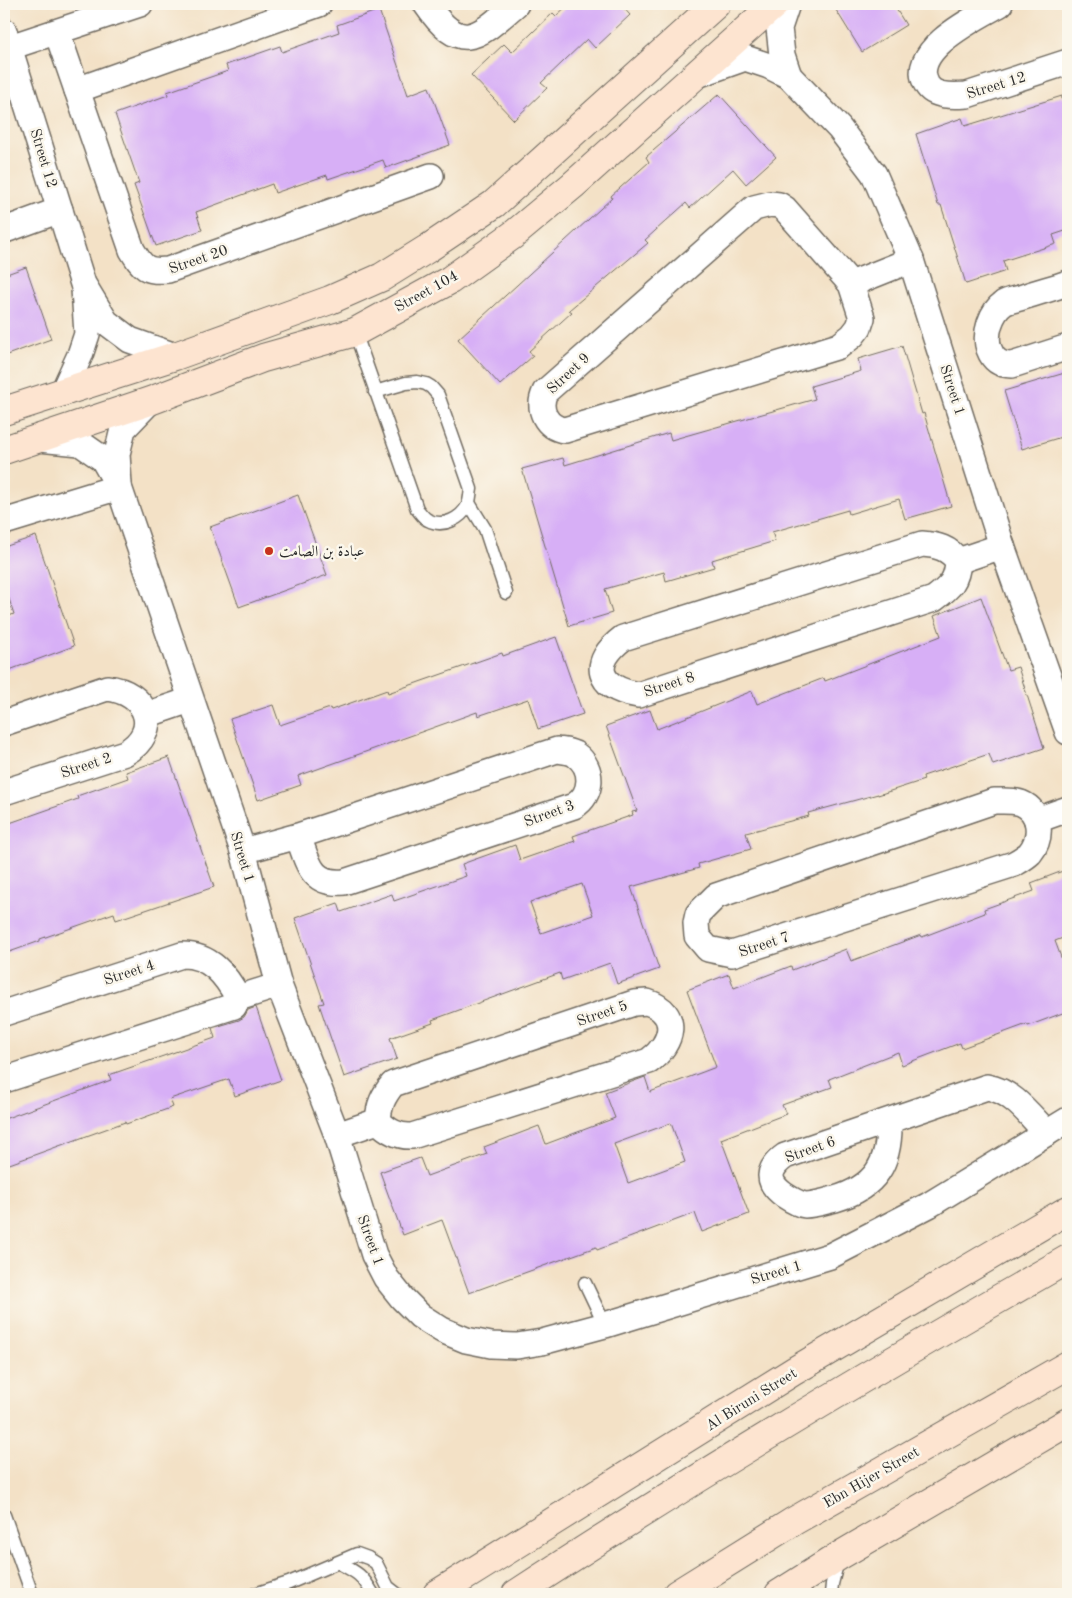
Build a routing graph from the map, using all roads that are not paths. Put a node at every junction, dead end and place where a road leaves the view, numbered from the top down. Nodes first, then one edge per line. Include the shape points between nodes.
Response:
1 (140, 4) edge
2 (319, 4) edge
3 (426, 4) edge
4 (516, 4) edge
5 (716, 4) edge
6 (775, 4) edge
7 (787, 4) edge
8 (1000, 4) edge
9 (57, 32) junction
10 (7, 39) edge
11 (1068, 62) edge
12 (789, 76) junction
13 (694, 77) junction
14 (77, 90) junction
15 (550, 153) junction
16 (431, 176) dead end
17 (573, 185) junction
18 (60, 210) junction
19 (4, 235) edge
20 (427, 249) junction
21 (911, 260) junction
22 (443, 283) junction
23 (1068, 283) edge
24 (83, 284) junction
25 (851, 284) junction
26 (354, 332) junction
27 (1068, 347) edge
28 (175, 356) junction
29 (63, 392) junction
30 (375, 392) junction
31 (150, 401) junction
32 (4, 411) edge
33 (39, 439) junction
34 (4, 450) edge
35 (119, 487) junction
36 (469, 503) junction
37 (4, 522) edge
38 (1002, 546) junction
39 (958, 561) junction
40 (506, 593) dead end
41 (190, 700) junction
42 (146, 715) junction
43 (4, 722) edge
44 (1068, 732) edge
45 (4, 792) edge
46 (1068, 809) edge
47 (1037, 820) junction
48 (298, 836) junction
49 (243, 851) junction
50 (279, 985) junction
51 (238, 998) junction
52 (4, 1013) edge
53 (4, 1080) edge
54 (1068, 1120) edge
55 (378, 1121) junction
56 (889, 1122) junction
57 (1047, 1133) junction
58 (337, 1135) junction
59 (1068, 1210) edge
60 (1068, 1259) edge
61 (585, 1283) dead end
62 (605, 1325) junction
63 (1068, 1365) edge
64 (737, 1407) junction
65 (1068, 1422) edge
66 (701, 1430) junction
67 (754, 1444) junction
68 (723, 1463) junction
69 (4, 1515) edge
70 (839, 1556) junction
71 (339, 1563) junction
72 (291, 1589) edge
73 (32, 1594) edge
74 (255, 1594) edge
75 (373, 1594) edge
76 (397, 1594) edge
77 (437, 1594) edge
78 (516, 1594) edge
79 (677, 1594) edge
80 (779, 1594) edge
81 (831, 1594) edge

1 - 9 street
2 - 14 street
3 - 4 street via 446,28 468,36 487,30
5 - 15 street
6 - 13 street, Street 104
7 - 12 street, Street 1 via 779,28 782,55
8 - 11 street, Street 12 via 950,32 933,50 922,70 929,89 942,94 966,95
9 - 10 street
9 - 14 street, Street 20
10 - 18 street, Street 12
12 - 13 street, Street 1 via 745,58
12 - 21 street, Street 1 via 839,128 874,174
13 - 17 street, Street 104
14 - 16 street, Street 20 via 132,250 147,270 168,270
15 - 17 street via 552,174 565,184
15 - 20 street via 494,204
17 - 22 street, Street 104 via 513,235
18 - 19 street
18 - 24 street, Street 12
20 - 22 street via 442,262
20 - 28 street via 382,277 330,300
21 - 25 street
21 - 38 street, Street 1
22 - 26 street, Street 104
23 - 27 street via 1004,303 987,329 986,340 990,352 1003,365
24 - 28 street, Street 12 via 106,322 130,340
24 - 29 street, Street 12 via 87,334
25 - 25 street, Street 9 via 786,209 770,204 754,208 545,392 541,400 543,414 552,425 566,430 839,346 860,327 862,318
26 - 30 lane
26 - 31 street, Street 104 via 263,358
28 - 29 street
29 - 32 street
30 - 36 lane via 406,382 417,382 426,384 438,395 471,489
30 - 36 lane via 417,509 426,519 444,523 463,513
31 - 33 street, Street 104
31 - 35 street, Street 1 via 123,429 117,454
33 - 34 street, Street 104
33 - 35 street, Street 1 via 80,443 103,459
35 - 37 street
35 - 41 street, Street 1
36 - 40 lane via 484,529
38 - 39 street
38 - 44 street, Street 1
39 - 39 street, Street 8 via 952,552 922,544 624,638 611,647 602,672 613,688 638,695 934,599 957,574
41 - 42 street
41 - 49 street, Street 1
42 - 43 street via 137,699 118,689 107,688
42 - 45 street, Street 2 via 144,732 134,747 124,753
46 - 47 street
47 - 47 street, Street 7 via 1032,810 1012,801 994,801 947,817 716,896 698,914 697,936 708,949 732,954 1014,864 1030,854 1039,833
48 - 48 street, Street 3 via 310,870 326,882 344,882 574,806 585,797 588,770 574,754 557,750
48 - 49 street, Street 3
49 - 50 street, Street 1
50 - 51 street
50 - 58 street, Street 1
51 - 52 street, Street 4 via 220,970 193,955 182,955
51 - 53 street via 234,1006
54 - 57 street, Street 1
55 - 55 street, Street 5 via 402,1136 412,1136 649,1061 667,1042 668,1020 653,1004 634,1003 394,1084 382,1100
55 - 58 street
56 - 56 street, Street 6 via 785,1156 773,1168 772,1183 787,1197 805,1205 835,1199 861,1188 881,1168 890,1138
56 - 57 street, Street 6 via 987,1087 1009,1095
57 - 62 street, Street 1 via 929,1205 830,1256
58 - 62 street, Street 1 via 374,1255 386,1278 420,1316 466,1340 491,1345 517,1346 542,1342
59 - 64 street, Al Biruni Street
60 - 67 street
61 - 62 lane
63 - 79 street, Ebn Hijer Street via 794,1521
64 - 66 street, Al Biruni Street
64 - 67 street via 736,1430 742,1438
65 - 70 street
66 - 68 street via 721,1442
66 - 77 street, Al Biruni Street
67 - 68 street
68 - 78 street
69 - 73 lane
70 - 80 street
70 - 81 lane
71 - 72 lane
71 - 75 lane via 357,1572
71 - 76 lane via 357,1554 368,1558 376,1563 388,1587
72 - 74 lane

